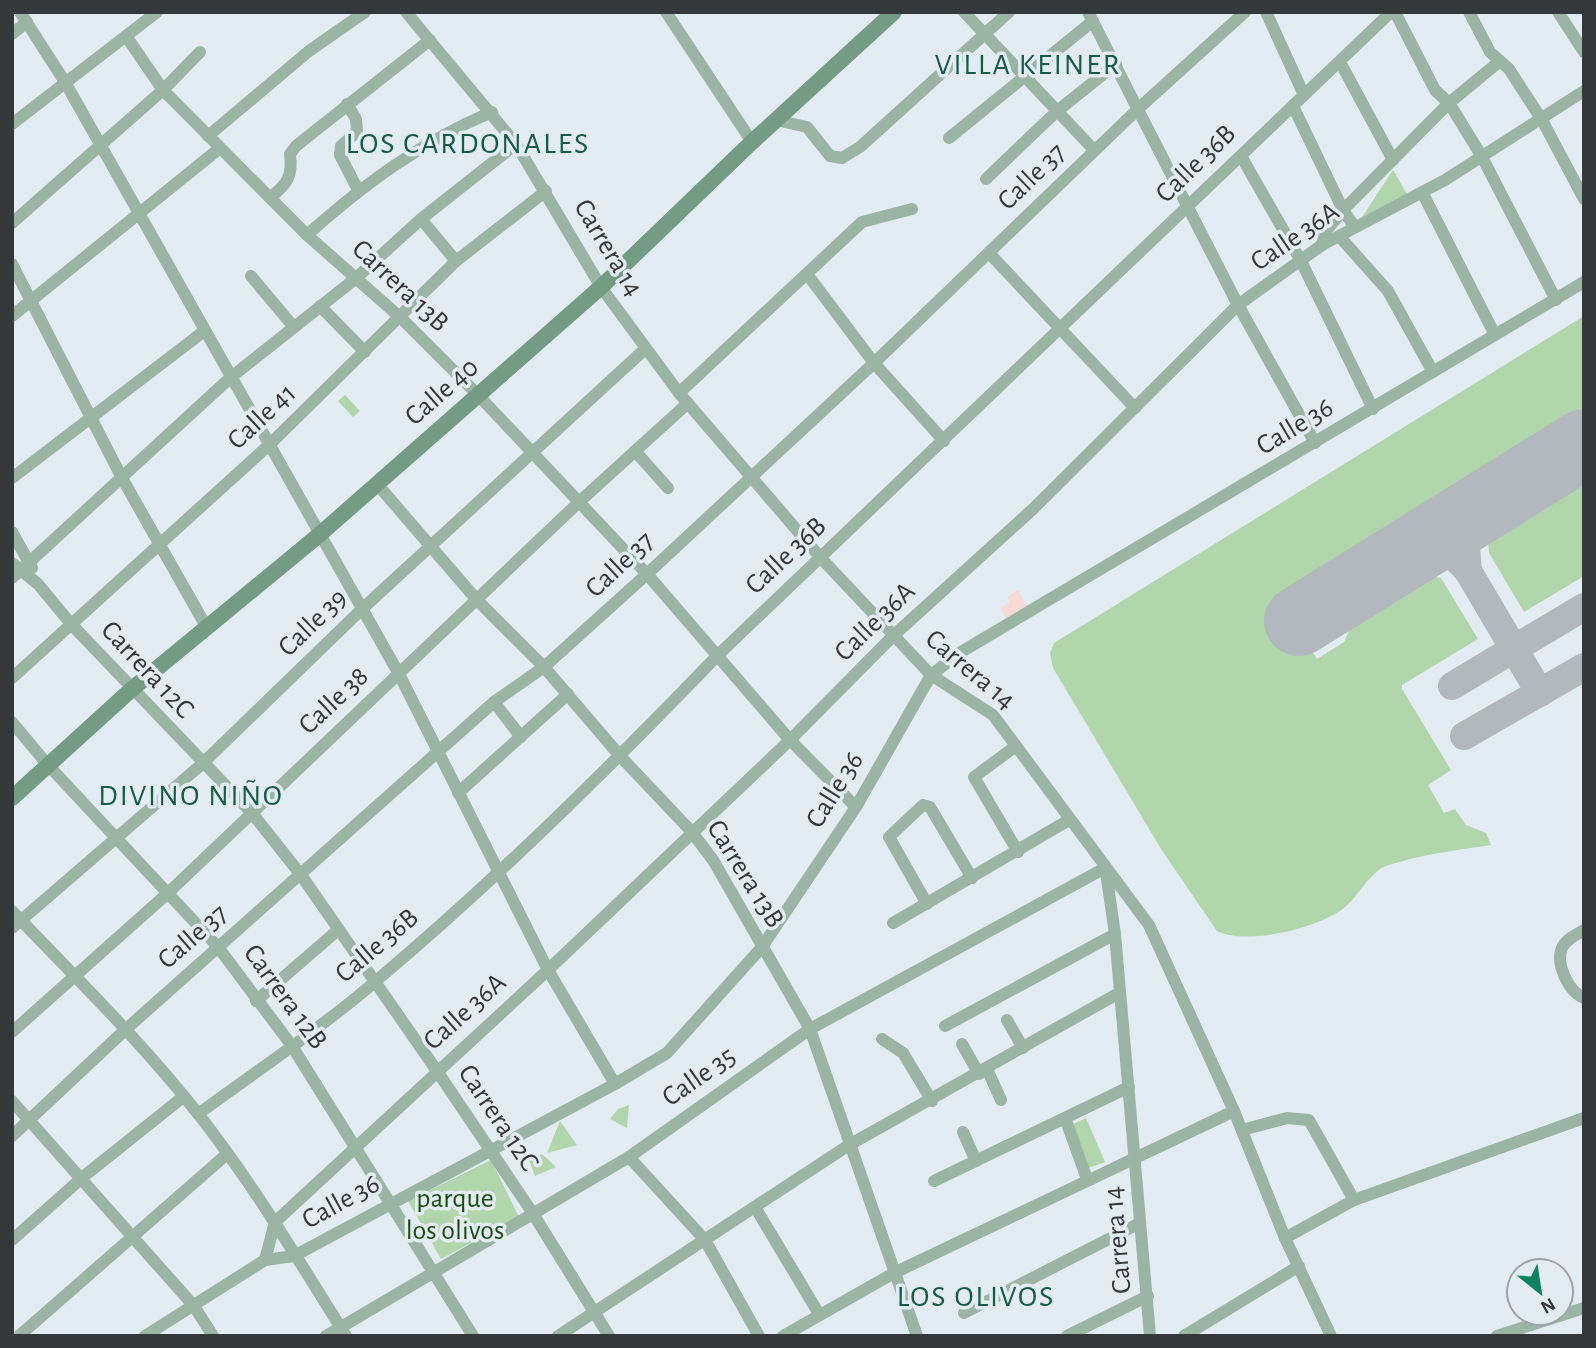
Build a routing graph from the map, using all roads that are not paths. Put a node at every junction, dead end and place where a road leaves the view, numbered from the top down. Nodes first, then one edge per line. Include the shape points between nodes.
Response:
1 (157, 12) edge
2 (365, 12) edge
3 (407, 12) edge
4 (666, 12) edge
5 (894, 12) edge
6 (964, 12) edge
7 (1009, 12) edge
8 (1245, 12) edge
9 (1266, 12) edge
10 (1393, 12) edge
11 (1469, 12) edge
12 (1558, 12) edge
13 (23, 17) edge
14 (1091, 17) edge
15 (12, 34) edge
16 (983, 34) junction
17 (125, 36) junction
18 (430, 40) junction
19 (201, 52) dead end
20 (1584, 52) edge
21 (1500, 61) junction
22 (1340, 62) junction
23 (1116, 64) junction
24 (1023, 78) junction
25 (65, 82) junction
26 (163, 90) junction
27 (1584, 91) edge
28 (1304, 95) junction
29 (1449, 103) junction
30 (347, 104) junction
31 (1293, 106) junction
32 (1139, 108) junction
33 (492, 112) junction
34 (1056, 112) junction
35 (776, 120) junction
36 (1542, 120) junction
37 (12, 124) edge
38 (208, 136) junction
39 (949, 138) dead end
40 (752, 142) junction
41 (516, 144) junction
42 (100, 145) junction
43 (220, 148) junction
44 (1094, 150) junction
45 (1481, 155) junction
46 (1241, 156) junction
47 (1393, 160) junction
48 (986, 179) dead end
49 (358, 190) junction
50 (546, 191) junction
51 (1422, 192) junction
52 (270, 198) junction
53 (1584, 199) edge
54 (1189, 205) junction
55 (912, 209) dead end
56 (1343, 210) junction
57 (138, 213) junction
58 (421, 219) junction
59 (12, 223) edge
60 (1354, 226) junction
61 (307, 235) junction
62 (1340, 237) junction
63 (1322, 245) junction
64 (989, 253) junction
65 (456, 261) junction
66 (1301, 261) junction
67 (12, 264) edge
68 (807, 274) junction
69 (251, 276) dead end
70 (355, 279) junction
71 (1584, 282) edge
72 (601, 287) junction
73 (32, 300) junction
74 (1556, 300) junction
75 (1238, 305) junction
76 (320, 306) junction
77 (12, 316) edge
78 (401, 318) junction
79 (293, 326) junction
80 (1059, 330) junction
81 (203, 332) junction
82 (1495, 335) junction
83 (644, 350) junction
84 (365, 352) junction
85 (874, 363) junction
86 (1433, 372) junction
87 (230, 378) junction
88 (679, 393) junction
89 (478, 395) junction
90 (688, 403) junction
91 (1135, 408) junction
92 (1373, 409) junction
93 (90, 419) junction
94 (944, 441) junction
95 (1315, 443) junction
96 (269, 445) junction
97 (635, 451) junction
98 (533, 453) junction
99 (750, 477) junction
100 (12, 478) edge
101 (122, 478) junction
102 (377, 484) junction
103 (667, 488) dead end
104 (579, 503) junction
105 (12, 532) edge
106 (319, 535) junction
107 (162, 544) junction
108 (431, 546) junction
109 (820, 557) junction
110 (30, 562) junction
111 (15, 571) edge
112 (647, 575) junction
113 (38, 584) junction
114 (477, 600) junction
115 (362, 610) junction
116 (71, 624) junction
117 (206, 628) junction
118 (893, 636) junction
119 (718, 655) junction
120 (544, 667) junction
121 (399, 674) junction
122 (931, 676) junction
123 (12, 678) edge
124 (132, 689) junction
125 (568, 694) junction
126 (494, 702) junction
127 (12, 722) edge
128 (521, 737) junction
129 (790, 740) junction
130 (1016, 747) junction
131 (438, 752) junction
132 (620, 756) junction
133 (47, 764) junction
134 (202, 764) junction
135 (458, 793) junction
136 (12, 798) edge
137 (856, 807) junction
138 (252, 813) junction
139 (1069, 820) junction
140 (691, 831) junction
141 (115, 837) junction
142 (1018, 852) junction
143 (1105, 868) junction
144 (498, 874) junction
145 (301, 875) junction
146 (972, 878) junction
147 (168, 893) junction
148 (927, 904) junction
149 (15, 920) edge
150 (893, 923) dead end
151 (338, 930) junction
152 (1584, 930) edge
153 (1115, 933) junction
154 (218, 947) junction
155 (762, 947) junction
156 (548, 971) junction
157 (73, 975) junction
158 (374, 983) junction
159 (1119, 993) junction
160 (1584, 998) edge
161 (256, 1001) junction
162 (1007, 1020) dead end
163 (945, 1026) dead end
164 (810, 1029) junction
165 (125, 1030) junction
166 (12, 1032) edge
167 (882, 1039) dead end
168 (962, 1044) dead end
169 (292, 1046) junction
170 (1023, 1048) junction
171 (438, 1071) junction
172 (983, 1071) junction
173 (615, 1084) junction
174 (1129, 1087) junction
175 (183, 1097) junction
176 (1001, 1100) dead end
177 (12, 1101) edge
178 (932, 1101) junction
179 (1234, 1111) junction
180 (198, 1114) junction
181 (1065, 1118) junction
182 (1584, 1118) edge
183 (30, 1119) junction
184 (1241, 1130) junction
185 (963, 1132) dead end
186 (12, 1136) edge
187 (849, 1145) junction
188 (355, 1149) junction
189 (490, 1152) junction
190 (227, 1154) junction
191 (629, 1157) junction
192 (1136, 1157) junction
193 (976, 1161) junction
194 (83, 1177) junction
195 (1087, 1180) junction
196 (934, 1181) dead end
197 (1354, 1200) junction
198 (390, 1202) junction
199 (755, 1207) junction
200 (532, 1212) junction
201 (275, 1222) junction
202 (1140, 1223) junction
203 (132, 1237) junction
204 (1285, 1238) junction
205 (12, 1240) edge
206 (705, 1240) junction
207 (293, 1255) junction
208 (265, 1260) junction
209 (1299, 1266) junction
210 (432, 1271) junction
211 (894, 1273) junction
212 (1148, 1296) junction
213 (194, 1306) junction
214 (1584, 1308) edge
215 (594, 1313) junction
216 (964, 1313) dead end
217 (819, 1314) junction
218 (343, 1331) edge
219 (19, 1336) edge
220 (145, 1336) edge
221 (213, 1336) edge
222 (326, 1336) edge
223 (473, 1336) edge
224 (558, 1336) edge
225 (609, 1336) edge
226 (759, 1336) edge
227 (783, 1336) edge
228 (918, 1336) edge
229 (1067, 1336) edge
230 (1150, 1336) edge
231 (1184, 1336) edge
232 (1331, 1336) edge
233 (1497, 1336) edge

1 - 17 street
2 - 38 street via 309,51
3 - 18 street, Carrera 14
4 - 40 street
5 - 35 street, Calle 40
6 - 16 street
7 - 16 street
8 - 32 street, Calle 37
9 - 28 street
10 - 22 street, Calle 36B
10 - 29 street via 1435,90
11 - 21 street via 1490,52
12 - 20 street
13 - 15 street
13 - 25 street
14 - 23 street
14 - 24 street
16 - 24 street
16 - 35 street via 860,147 842,158 830,156 807,127
17 - 25 street
17 - 26 street
18 - 30 street
18 - 33 street, Carrera 14
19 - 26 street
21 - 29 street
21 - 36 street
22 - 28 street, Calle 36B
22 - 47 street
23 - 32 street
23 - 34 street
24 - 34 street
24 - 39 street
25 - 37 street
25 - 42 street
26 - 38 street
26 - 42 street
27 - 36 street, Calle 36A
28 - 31 street, Calle 36B
29 - 45 street
29 - 47 street
30 - 49 street via 356,118 357,132 341,146 340,155
30 - 52 street via 296,146 290,154 293,171 287,184
31 - 46 street, Calle 36B
31 - 56 street
32 - 44 street, Calle 37
32 - 54 street
33 - 41 street, Carrera 14
33 - 49 street via 451,129
34 - 44 street
34 - 48 street
35 - 40 street, Calle 40
36 - 45 street, Calle 36A
36 - 53 street
38 - 43 street
40 - 72 street, Calle 40
41 - 50 street, Carrera 14
41 - 58 street
42 - 57 street
42 - 59 street
43 - 52 street
43 - 57 street
44 - 64 street, Calle 37
45 - 51 street, Calle 36A
45 - 74 street
46 - 54 street, Calle 36B
46 - 66 street
47 - 56 street
49 - 61 street
50 - 65 street, Calle 41
50 - 72 street, Carrera 14
51 - 60 street, Calle 36A
51 - 82 street
52 - 61 street
54 - 75 street
54 - 80 street, Calle 36B
55 - 68 street via 862,222
56 - 60 street
56 - 63 street via 1326,231
57 - 73 street
57 - 81 street
58 - 65 street
58 - 70 street
60 - 62 street, Calle 36A
61 - 70 street, Carrera 13B
62 - 63 street, Calle 36A
62 - 86 street via 1388,291
63 - 66 street, Calle 36A
64 - 80 street
64 - 85 street, Calle 37
65 - 78 street, Calle 41
66 - 75 street, Calle 36A
66 - 92 street
67 - 73 street
68 - 85 street
68 - 88 street
69 - 79 street
70 - 76 street
70 - 78 street, Carrera 13B
71 - 74 street, Calle 36
72 - 83 street, Carrera 14
72 - 89 street, Calle 40
73 - 77 street
73 - 93 street
74 - 82 street, Calle 36
75 - 91 street, Calle 36A
75 - 95 street
76 - 79 street
76 - 84 street
78 - 84 street, Calle 41
78 - 89 street, Carrera 13B
79 - 87 street
80 - 91 street
80 - 94 street, Calle 36B
81 - 87 street
81 - 93 street
82 - 86 street, Calle 36
83 - 88 street, Carrera 14
83 - 98 street, Calle 39
84 - 96 street, Calle 41
85 - 94 street
85 - 99 street, Calle 37
86 - 92 street, Calle 36
87 - 96 street
87 - 101 street
88 - 90 street, Carrera 14
89 - 98 street, Carrera 13B
89 - 102 street, Calle 40
90 - 97 street, Calle 38
90 - 99 street, Carrera 14
91 - 118 street, Calle 36A via 1033,509
92 - 95 street, Calle 36
93 - 100 street
93 - 101 street
94 - 109 street, Calle 36B
95 - 122 street, Calle 36 via 961,652
96 - 106 street
96 - 107 street, Calle 41
97 - 103 street
97 - 104 street, Calle 38
98 - 104 street, Carrera 13B
98 - 108 street, Calle 39
99 - 109 street, Carrera 14
99 - 112 street, Calle 37
101 - 107 street
101 - 110 street
102 - 106 street, Calle 40
102 - 108 street, Carrera 13B
104 - 112 street, Carrera 13B
104 - 114 street, Calle 38
105 - 110 street, Carrera 12C
106 - 115 street
106 - 117 street, Calle 40
107 - 116 street, Calle 41
107 - 117 street
108 - 114 street, Carrera 13B
108 - 115 street, Calle 39
109 - 118 street, Carrera 14
109 - 119 street, Calle 36B
110 - 111 street
110 - 113 street, Carrera 12C
111 - 113 street, Carrera 12C
112 - 119 street, Carrera 13B
112 - 120 street, Calle 37
113 - 116 street, Carrera 12C
114 - 120 street, Carrera 13B
114 - 121 street, Calle 38
115 - 121 street
115 - 134 street, Calle 39
116 - 123 street, Calle 41
116 - 124 street, Carrera 12C
117 - 124 street, Calle 40
118 - 122 street, Carrera 14
118 - 129 street, Calle 36A
119 - 129 street, Carrera 13B
119 - 132 street, Calle 36B
120 - 125 street, Carrera 13B
120 - 126 street, Calle 37
121 - 131 street
121 - 138 street, Calle 38
122 - 130 street, Carrera 14 via 993,715
122 - 137 street, Calle 36
124 - 133 street, Calle 40
124 - 134 street, Carrera 12C
125 - 128 street
125 - 132 street, Carrera 13B
126 - 128 street
126 - 131 street, Calle 37
127 - 133 street, Carrera 12B
128 - 135 street
129 - 137 street, Carrera 13B
129 - 140 street, Calle 36A
130 - 139 street, Carrera 14
130 - 142 street via 974,778
131 - 135 street
131 - 145 street, Calle 37
132 - 140 street, Carrera 13B
132 - 144 street, Calle 36B
133 - 136 street, Calle 40
133 - 141 street, Carrera 12B
134 - 138 street, Carrera 12C
134 - 141 street, Calle 39
135 - 144 street
137 - 155 street, Calle 36
138 - 145 street, Carrera 12C
138 - 147 street, Calle 38
139 - 142 street
139 - 143 street, Carrera 14
140 - 155 street, Carrera 13B via 713,860
140 - 156 street, Calle 36A
141 - 147 street, Carrera 12B
141 - 149 street, Calle 39
142 - 146 street
143 - 153 street, Carrera 14
143 - 164 street, Calle 35
143 - 179 street via 1149,925
144 - 156 street
144 - 158 street, Calle 36B
145 - 151 street, Carrera 12C
145 - 154 street, Calle 37
146 - 148 street
146 - 148 street via 930,807 923,805 889,837
147 - 154 street, Carrera 12B
147 - 157 street, Calle 38
148 - 150 street
149 - 157 street
151 - 158 street, Carrera 12C
151 - 161 street
152 - 160 street via 1563,945 1560,956 1570,987
153 - 159 street, Carrera 14
153 - 163 street
154 - 161 street, Carrera 12B
154 - 165 street, Calle 37
155 - 164 street, Carrera 13B
155 - 173 street, Calle 36 via 667,1053
156 - 171 street, Calle 36A
156 - 173 street
157 - 165 street
157 - 166 street, Calle 38
158 - 169 street, Calle 36B
158 - 171 street, Carrera 12C
159 - 170 street
159 - 174 street, Carrera 14
161 - 169 street, Carrera 12B
162 - 170 street
164 - 187 street, Carrera 13B
164 - 191 street, Calle 35
165 - 175 street
165 - 183 street, Calle 37
167 - 178 street via 904,1052
168 - 172 street
169 - 180 street, Calle 36B
169 - 188 street, Carrera 12B
170 - 172 street
171 - 188 street, Calle 36A
171 - 189 street, Carrera 12C
172 - 176 street
172 - 178 street
173 - 189 street, Calle 36
174 - 181 street
174 - 192 street, Carrera 14
175 - 180 street
175 - 194 street
177 - 183 street
178 - 187 street
179 - 184 street
179 - 192 street
180 - 190 street
181 - 193 street
181 - 195 street
182 - 197 street
183 - 186 street, Calle 37
183 - 194 street
184 - 197 street via 1287,1118 1309,1120
184 - 204 street
185 - 193 street
187 - 199 street
187 - 211 street, Carrera 13B
188 - 198 street, Carrera 12B
188 - 201 street, Calle 36A
189 - 198 street, Calle 36
189 - 200 street, Carrera 12C
190 - 201 street
190 - 203 street
191 - 200 street, Calle 35
191 - 206 street
192 - 195 street
192 - 202 street, Carrera 14
193 - 196 street
194 - 203 street
194 - 205 street
195 - 211 street
197 - 204 street
198 - 207 street, Calle 36
198 - 210 street, Carrera 12B
199 - 206 street
199 - 217 street
200 - 210 street, Calle 35
200 - 215 street, Carrera 12C
201 - 207 street
201 - 208 street
202 - 212 street, Carrera 14
202 - 216 street
203 - 213 street
203 - 219 street
204 - 209 street
206 - 215 street
206 - 226 street
207 - 208 street, Calle 36
207 - 218 street
208 - 213 street, Calle 36
209 - 231 street
209 - 232 street
210 - 218 street, Calle 35
210 - 223 street, Carrera 12B
211 - 217 street
211 - 228 street, Carrera 13B
212 - 229 street
212 - 230 street, Carrera 14
213 - 220 street, Calle 36
213 - 221 street
214 - 233 street
215 - 224 street
215 - 225 street, Carrera 12C
217 - 227 street
218 - 222 street, Calle 35

